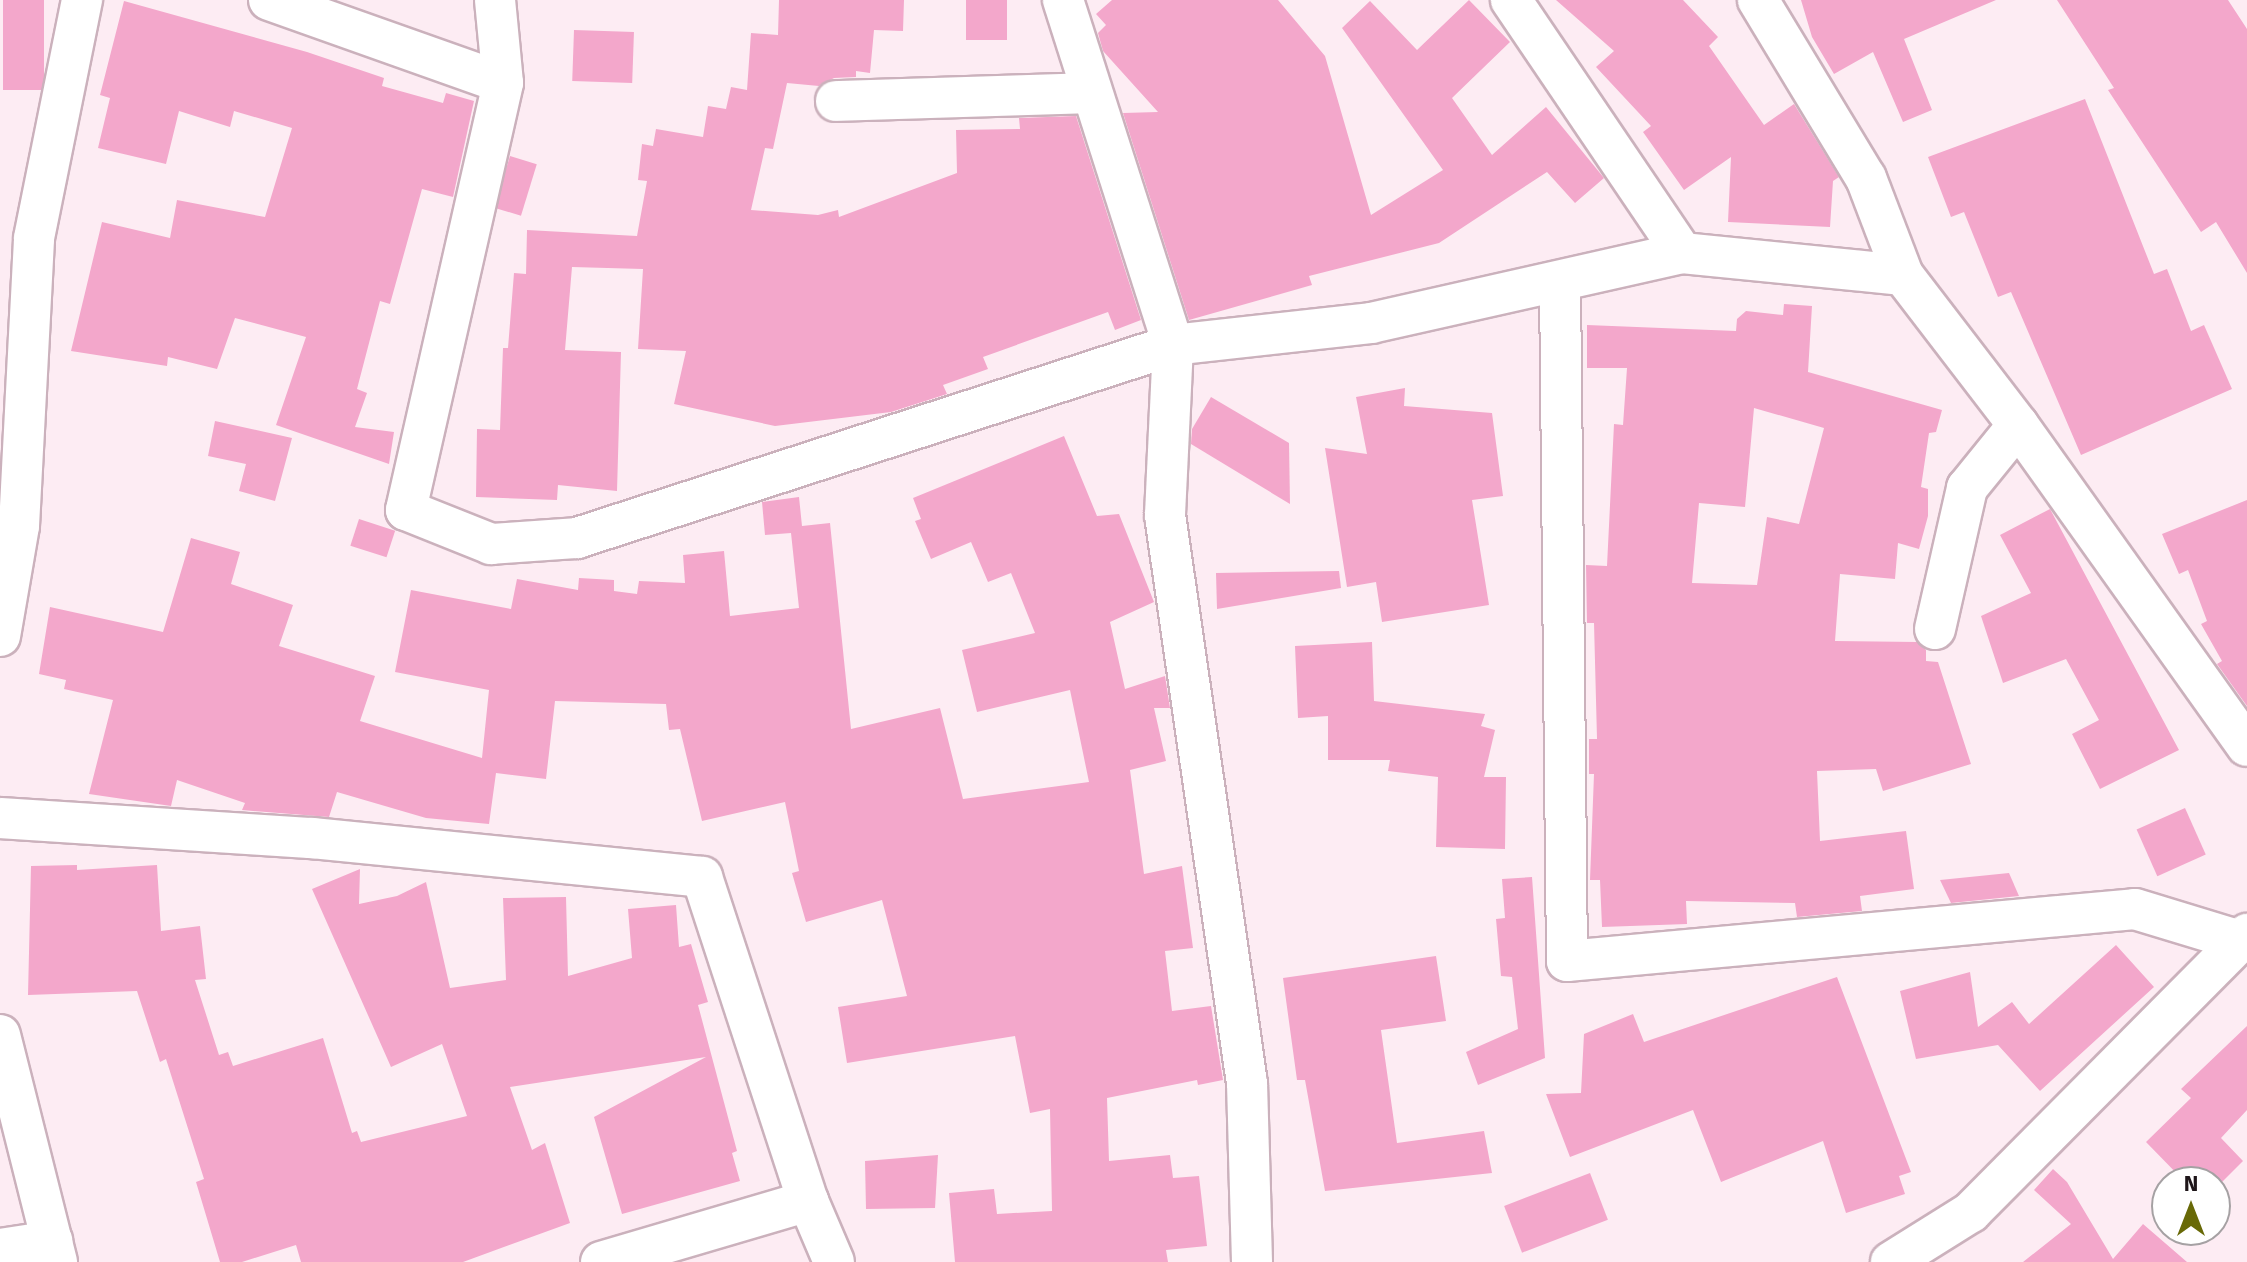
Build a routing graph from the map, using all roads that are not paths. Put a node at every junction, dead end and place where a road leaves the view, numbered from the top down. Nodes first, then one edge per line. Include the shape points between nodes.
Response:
1 (82, 0) edge
2 (269, 0) edge
3 (495, 0) edge
4 (1063, 0) edge
5 (1511, 0) edge
6 (1758, 0) edge
7 (503, 83) junction
8 (1089, 93) junction
9 (836, 101) dead end
10 (1682, 253) junction
11 (1903, 275) junction
12 (1560, 282) junction
13 (1173, 345) junction
14 (2018, 425) junction
15 (1935, 629) dead end
16 (0, 636) edge
17 (2247, 746) edge
18 (0, 818) edge
19 (2242, 937) edge
20 (0, 1035) edge
21 (808, 1201) junction
22 (0, 1249) edge
23 (54, 1252) edge
24 (601, 1262) edge
25 (834, 1262) edge
26 (1252, 1262) edge
27 (1891, 1262) edge

1 - 16 street via 34,238 19,526
2 - 7 street
3 - 7 street
4 - 8 street
5 - 10 street
6 - 11 street via 1866,178
7 - 13 street via 406,510 491,544 577,538
8 - 9 street
8 - 13 street
10 - 11 street
10 - 12 street
11 - 14 street
12 - 13 street via 1371,323
12 - 19 street via 1567,961 2135,909
13 - 26 street via 1165,515 1247,1083
14 - 15 street via 1967,488
14 - 17 street
18 - 21 street via 312,838 702,877
19 - 27 street via 1971,1212
20 - 23 street
21 - 24 street
21 - 25 street
22 - 23 street

